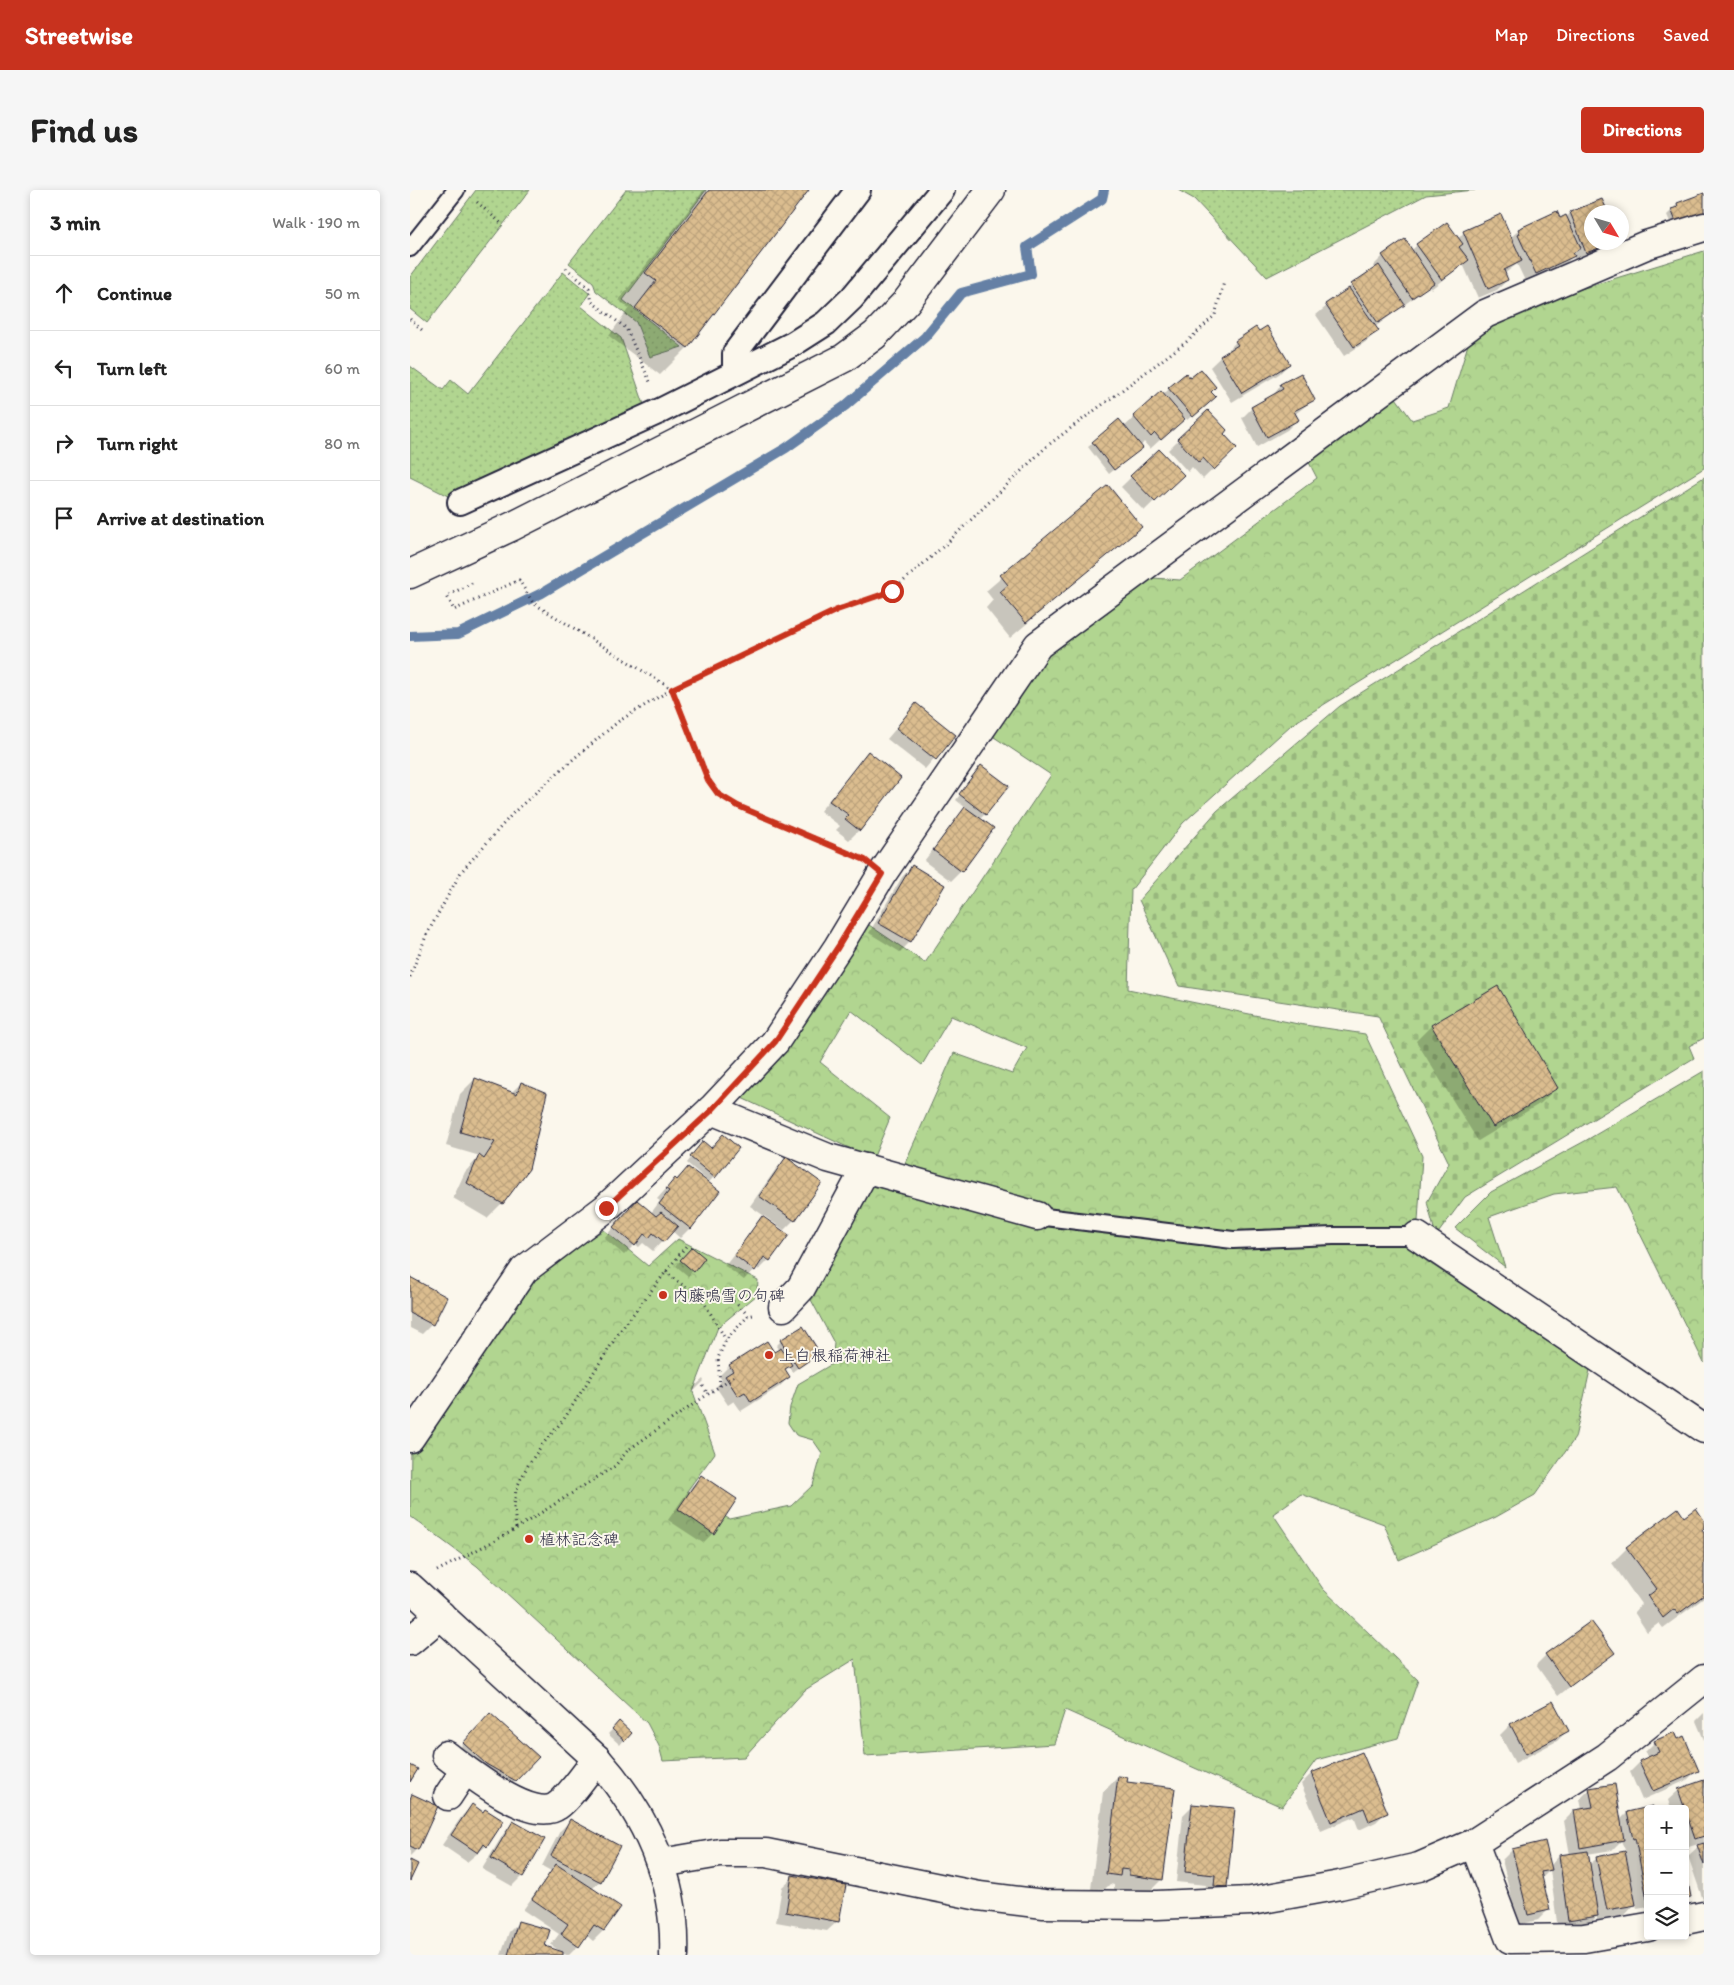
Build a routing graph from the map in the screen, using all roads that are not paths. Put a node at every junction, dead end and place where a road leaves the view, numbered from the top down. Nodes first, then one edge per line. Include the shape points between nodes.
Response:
1 (858, 190) edge
2 (942, 190) edge
3 (991, 190) edge
4 (463, 193) edge
5 (1704, 227) edge
6 (410, 248) edge
7 (735, 372) junction
8 (460, 502) dead end
9 (410, 574) edge
10 (712, 1110) junction
11 (866, 1168) junction
12 (1037, 1216) joint
13 (1417, 1236) joint
14 (783, 1307) road end
15 (1704, 1429) edge
16 (410, 1438) edge
17 (410, 1587) edge
18 (441, 1616) junction
19 (410, 1641) edge
20 (1704, 1679) edge
21 (597, 1759) junction
22 (448, 1796) dead end
23 (1474, 1843) junction
24 (662, 1863) junction
25 (1704, 1916) edge
26 (1689, 1919) edge
27 (1644, 1928) edge
28 (1508, 1947) edge
29 (674, 1955) edge

1 - 7 street via 735,352
2 - 7 street via 852,298 826,323 793,344
3 - 9 street via 906,302 875,335 844,358 513,526
4 - 6 lane
5 - 10 street via 1646,245 1484,314 1038,645 882,874 775,1042
7 - 8 street via 662,410
10 - 11 street via 828,1158
10 - 16 street via 606,1208 524,1270
11 - 12 street
11 - 14 street via 801,1288
12 - 13 lane via 1233,1240
13 - 15 street
17 - 18 street
18 - 19 street
18 - 21 street
20 - 23 street via 1607,1757
21 - 22 street via 556,1807 542,1810 519,1804 456,1762
21 - 24 street via 618,1782 649,1833
23 - 24 street via 1419,1867 1340,1885 1251,1901 1157,1905 1044,1904 979,1896 766,1853 720,1853
23 - 28 street
24 - 29 street via 675,1927
25 - 26 street
27 - 28 street

